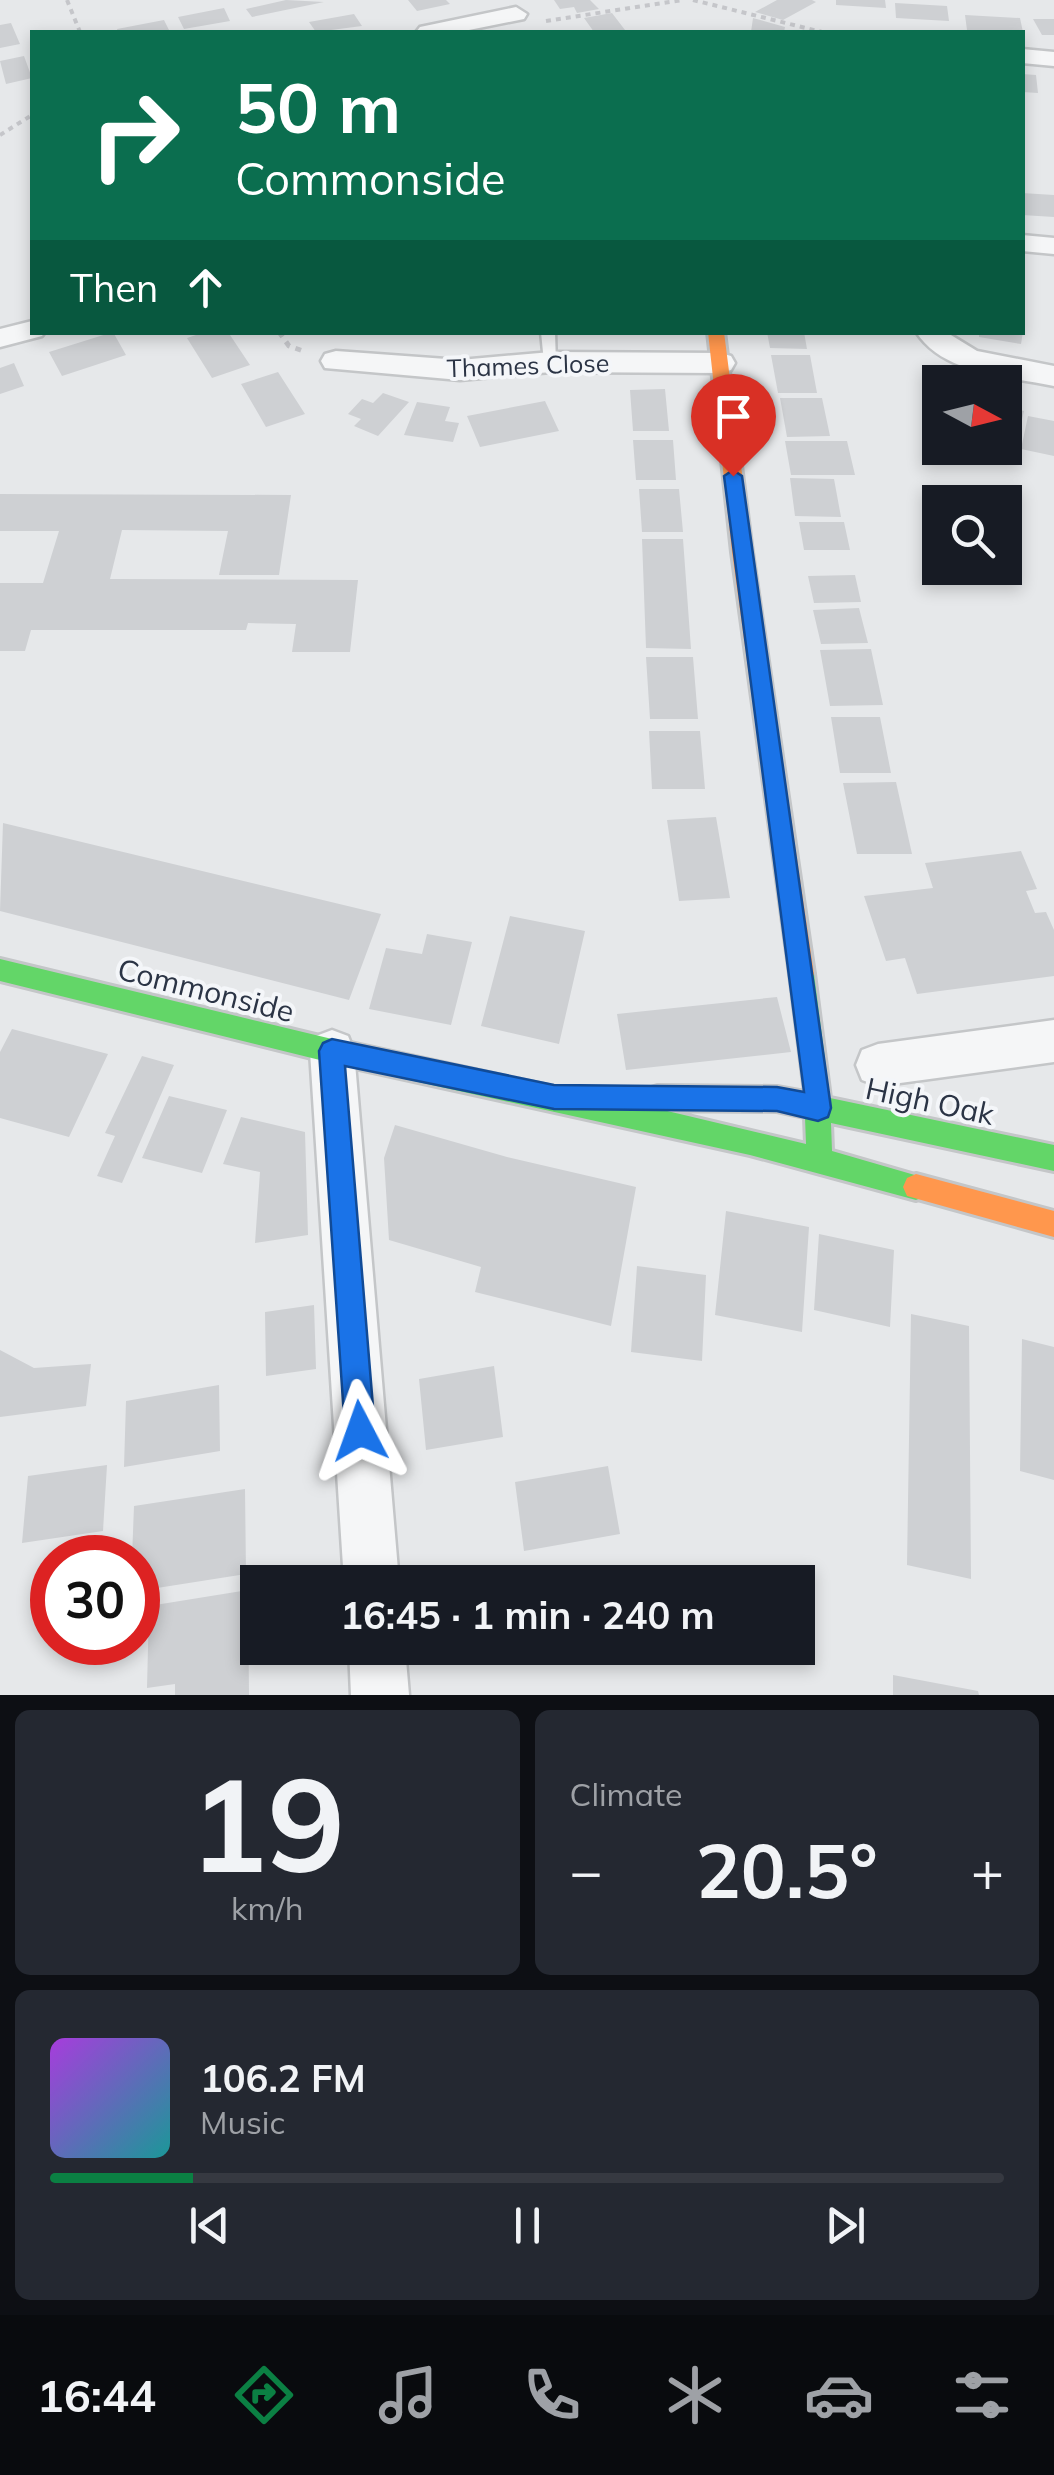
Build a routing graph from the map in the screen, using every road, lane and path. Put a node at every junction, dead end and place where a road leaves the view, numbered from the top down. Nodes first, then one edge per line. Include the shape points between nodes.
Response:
1 (67, 0) edge
2 (682, 0) edge
3 (693, 0) edge
4 (519, 18) edge
5 (79, 30) edge
6 (441, 30) edge
7 (814, 30) edge
8 (1025, 56) edge
9 (1054, 58) edge
10 (30, 116) edge
11 (0, 135) edge
12 (1025, 243) edge
13 (1054, 246) edge
14 (30, 330) edge
15 (716, 335) edge
16 (931, 335) edge
17 (0, 338) edge
18 (549, 347) edge
19 (336, 362) dead end
20 (720, 363) junction
21 (1054, 376) edge
22 (0, 970) edge
23 (1054, 1040) edge
24 (332, 1051) junction
25 (878, 1065) dead end
26 (554, 1097) junction
27 (818, 1108) junction
28 (1054, 1158) edge
29 (819, 1161) junction
30 (1054, 1224) edge
31 (371, 1565) edge
32 (378, 1665) edge
33 (380, 1695) edge

1 - 5 path
2 - 4 path
3 - 7 path
4 - 6 street
8 - 9 street
10 - 11 path
12 - 13 street
14 - 17 street
15 - 20 main road
16 - 21 street via 953,354
18 - 19 street, Thames Close via 460,370
18 - 20 street, Thames Close
20 - 27 main road
22 - 24 main road, Commonside
23 - 25 street
24 - 26 main road, Commonside
24 - 31 street
26 - 27 main road, High Oak via 777,1099
26 - 29 main road, Commonside
27 - 28 main road, High Oak
27 - 29 main road
29 - 30 main road
32 - 33 street

